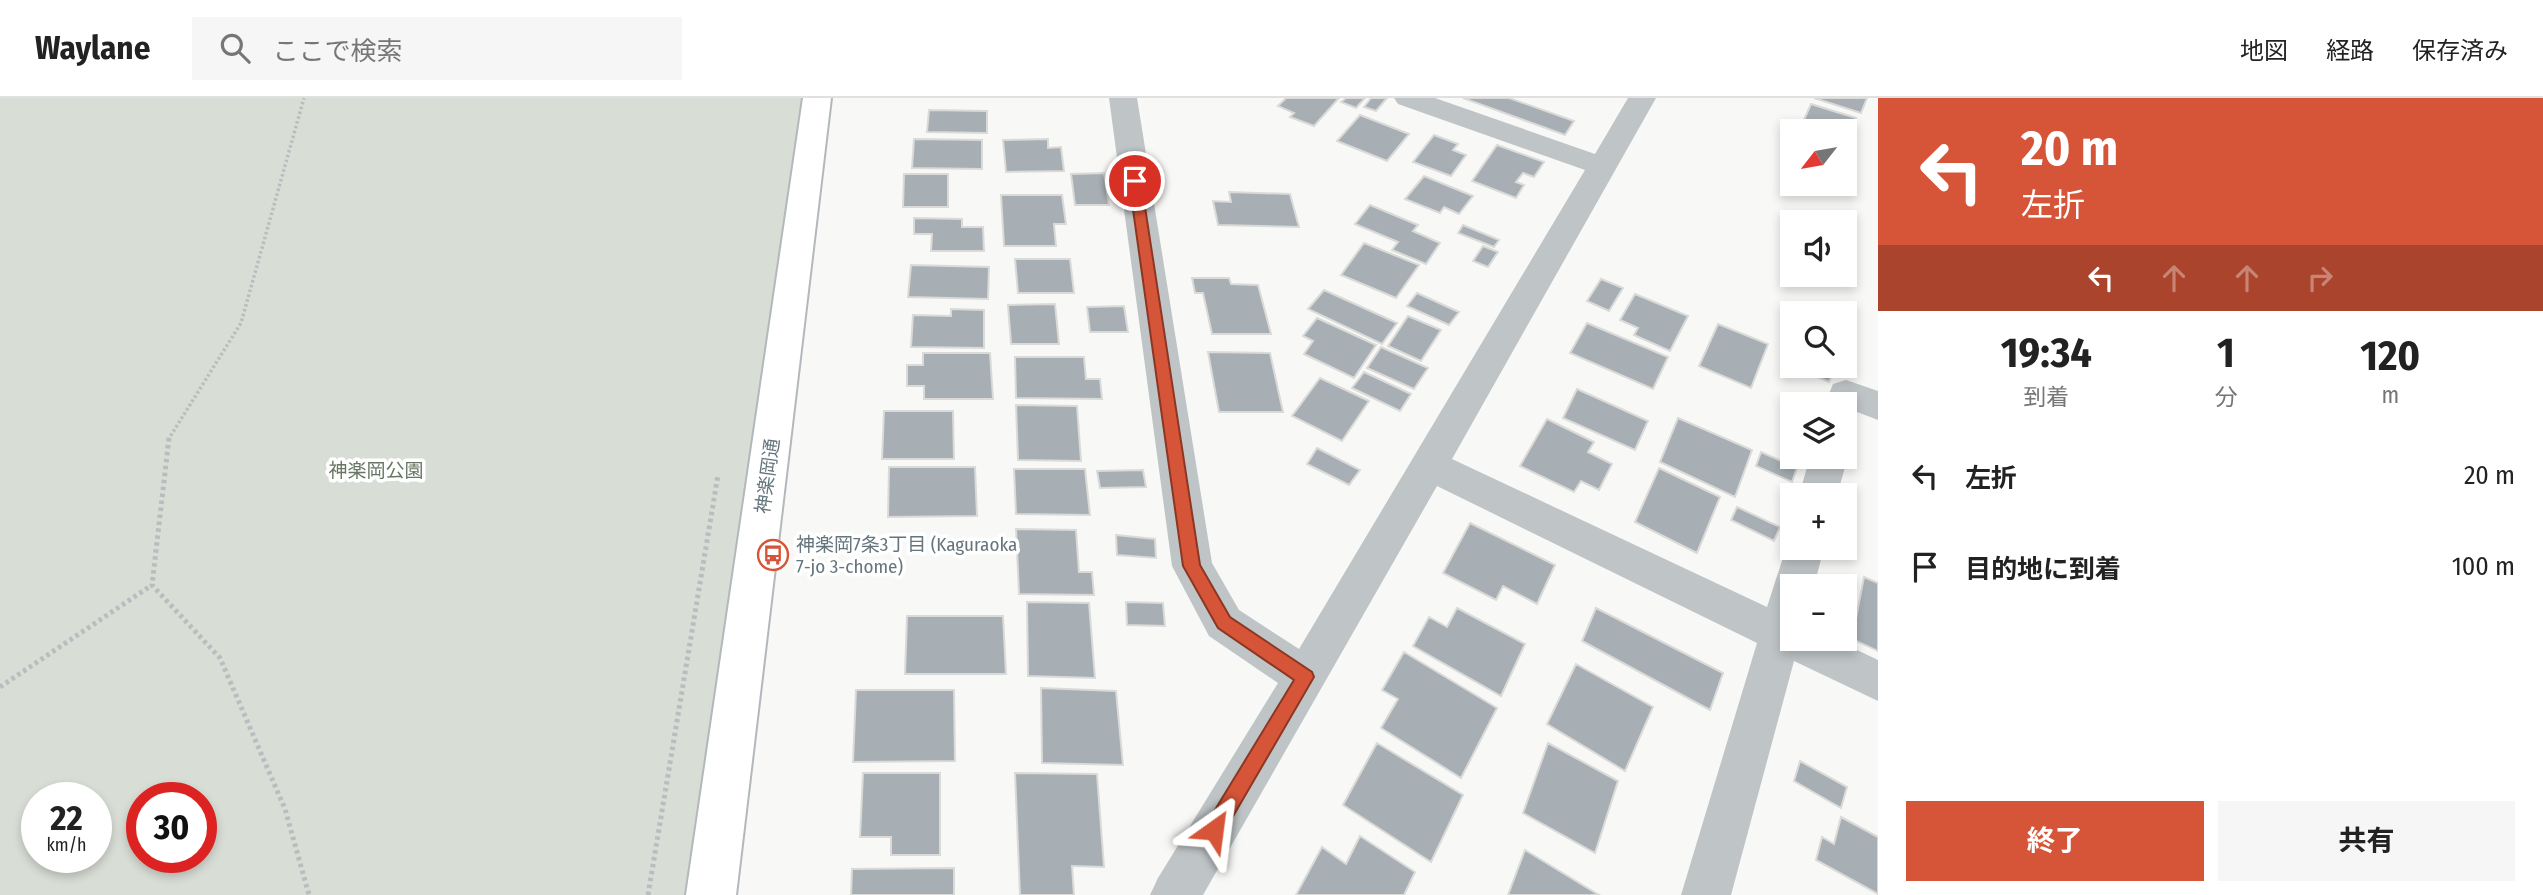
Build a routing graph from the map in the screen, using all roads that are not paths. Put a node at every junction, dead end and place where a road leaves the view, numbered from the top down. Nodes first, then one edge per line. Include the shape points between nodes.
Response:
1 (817, 98) edge
2 (1123, 98) edge
3 (1409, 98) edge
4 (1642, 98) edge
5 (1601, 166) junction
6 (1857, 397) edge
7 (1878, 406) edge
8 (1429, 465) junction
9 (1780, 611) edge
10 (1780, 634) edge
11 (1837, 651) edge
12 (1306, 677) junction
13 (1878, 681) edge
14 (711, 895) edge
15 (1175, 895) edge
16 (1706, 895) edge

1 - 14 street, 神楽岡通
2 - 12 street via 1192,566 1224,623
3 - 5 street
4 - 5 street
5 - 8 street
6 - 7 street
8 - 9 street
8 - 12 street
10 - 16 street
11 - 13 street
12 - 15 street

